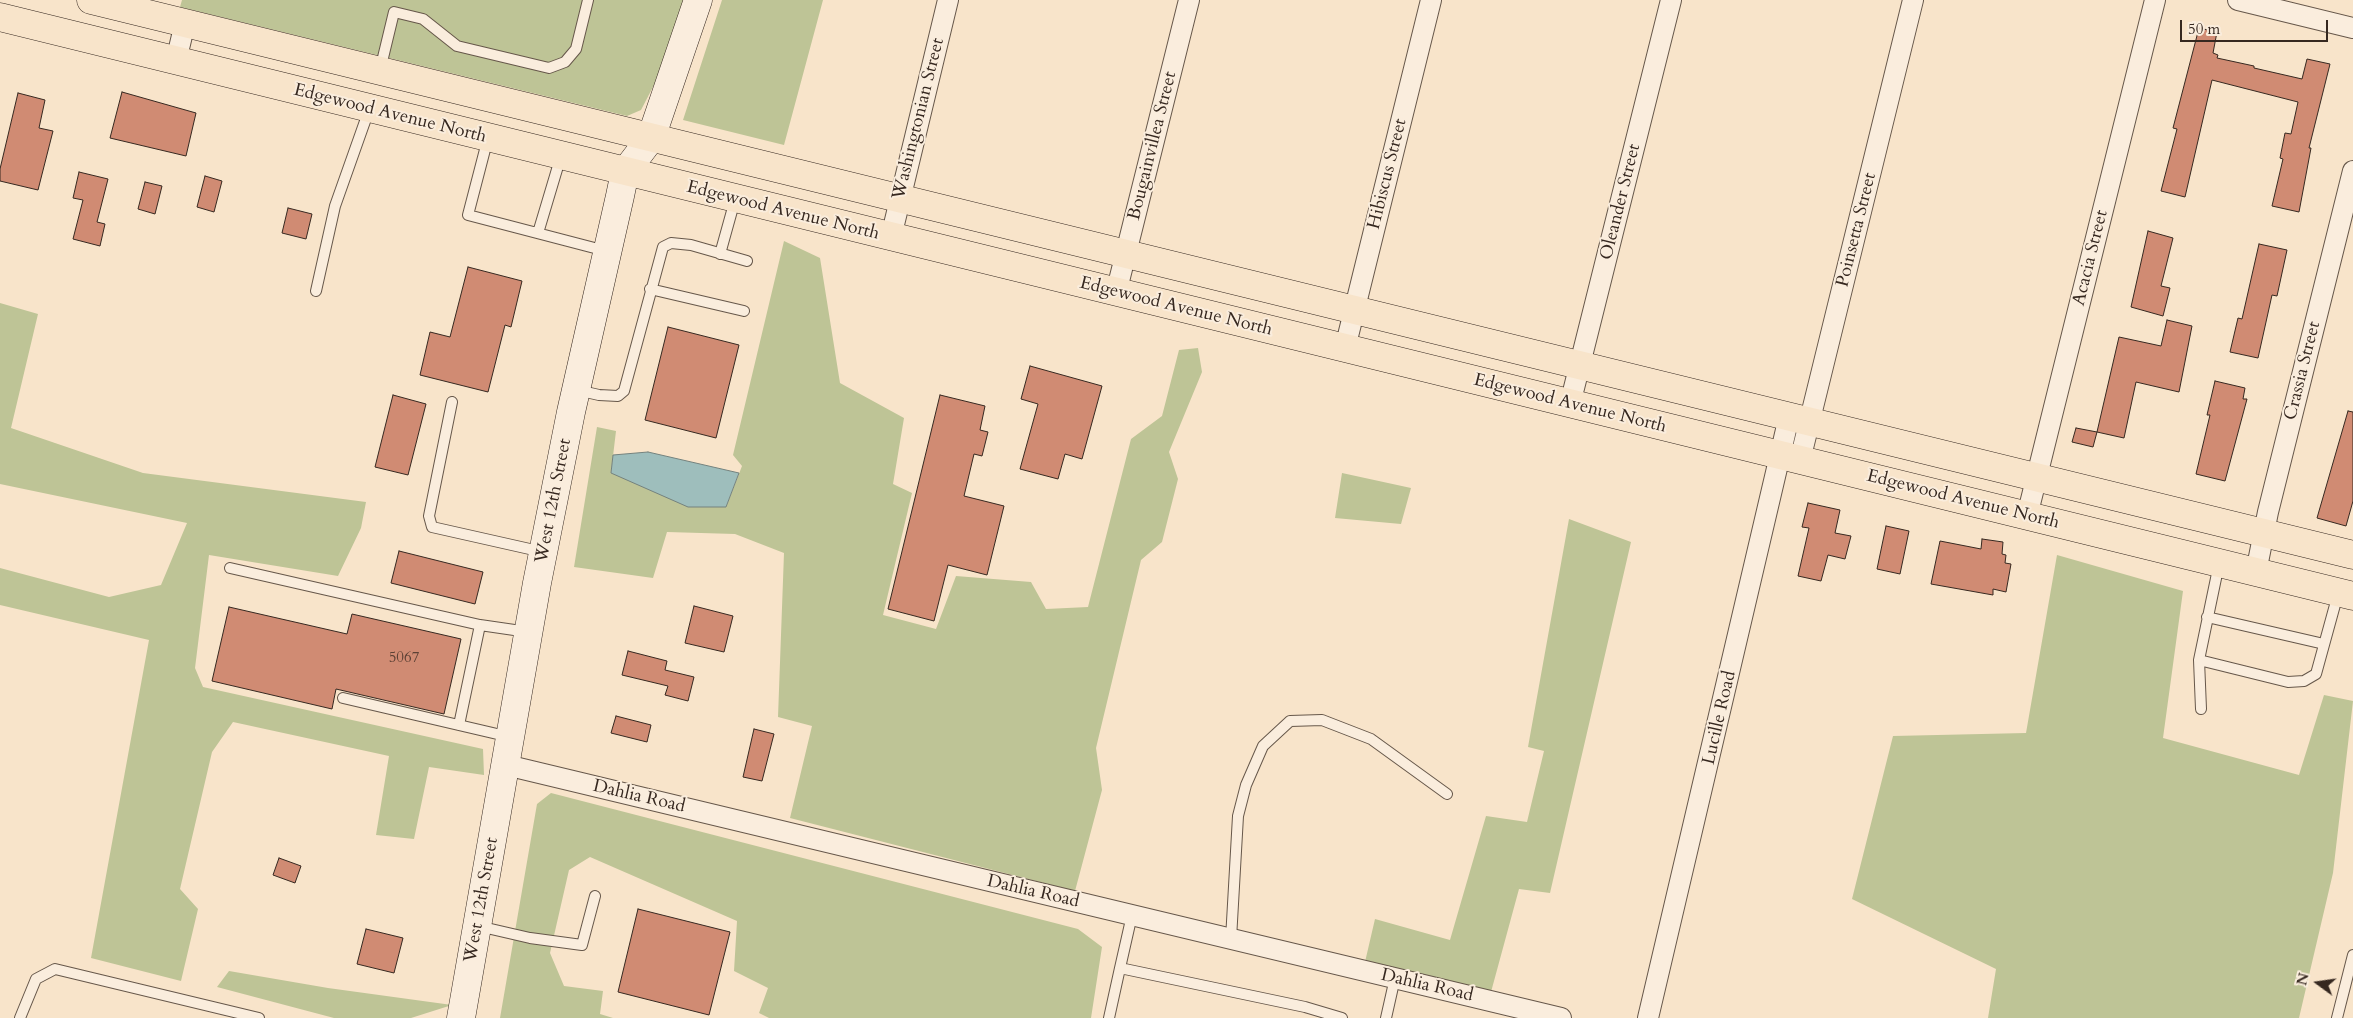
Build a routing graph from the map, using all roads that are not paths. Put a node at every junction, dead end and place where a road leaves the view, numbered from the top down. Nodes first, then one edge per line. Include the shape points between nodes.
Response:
1 (91, 0) edge
2 (588, 0) edge
3 (698, 0) edge
4 (948, 0) edge
5 (1189, 0) edge
6 (1431, 0) edge
7 (1671, 0) edge
8 (1913, 0) edge
9 (2155, 0) edge
10 (2238, 0) edge
11 (0, 18) edge
12 (185, 23) junction
13 (2353, 28) edge
14 (176, 61) junction
15 (380, 71) junction
16 (369, 109) junction
17 (488, 138) junction
18 (651, 138) junction
19 (560, 156) junction
20 (2353, 171) edge
21 (626, 172) junction
22 (735, 199) junction
23 (900, 199) junction
24 (538, 233) junction
25 (891, 237) junction
26 (608, 251) junction
27 (720, 254) junction
28 (1126, 255) junction
29 (747, 261) dead end
30 (650, 289) junction
31 (316, 291) dead end
32 (1116, 293) junction
33 (1354, 310) junction
34 (744, 311) dead end
35 (1344, 348) junction
36 (1580, 366) junction
37 (576, 390) junction
38 (452, 402) dead end
39 (1570, 404) junction
40 (1799, 419) junction
41 (1790, 458) junction
42 (2037, 478) junction
43 (2027, 516) junction
44 (2264, 533) junction
45 (544, 552) junction
46 (2353, 555) edge
47 (2220, 563) junction
48 (230, 568) dead end
49 (2256, 572) junction
50 (2346, 594) edge
51 (2208, 617) junction
52 (480, 625) junction
53 (529, 632) junction
54 (2324, 644) junction
55 (2199, 660) junction
56 (343, 698) dead end
57 (2201, 709) dead end
58 (459, 725) junction
59 (511, 737) junction
60 (506, 766) junction
61 (1447, 794) dead end
62 (594, 896) dead end
63 (1132, 915) junction
64 (477, 926) junction
65 (1231, 939) junction
66 (2353, 955) edge
67 (1120, 968) junction
68 (1395, 978) junction
69 (20, 1018) edge
70 (259, 1018) edge
71 (461, 1018) edge
72 (1109, 1018) edge
73 (1342, 1018) edge
74 (1386, 1018) edge
75 (1561, 1018) edge
76 (1648, 1018) edge
77 (2337, 1018) edge

1 - 12 main road
2 - 15 lane via 576,49 565,62 549,68 457,46 423,19 394,12
3 - 18 street, West 12th Street
4 - 23 street, Washingtonian Street
5 - 28 street, Bougainvillea Street
6 - 33 street, Hibiscus Street
7 - 36 street, Oleander Street
8 - 40 street, Poinsetta Street
9 - 42 street, Acacia Street
10 - 13 street
11 - 14 main road, Edgewood Avenue North
12 - 14 street
12 - 15 main road
14 - 16 main road, Edgewood Avenue North
15 - 18 main road
16 - 17 main road, Edgewood Avenue North
16 - 31 lane via 335,206
17 - 19 main road, Edgewood Avenue North
17 - 24 lane via 468,215
18 - 21 street, West 12th Street
18 - 23 main road
19 - 21 main road, Edgewood Avenue North
19 - 24 lane
20 - 44 street, Crassia Street
21 - 22 main road, Edgewood Avenue North
21 - 26 street, West 12th Street
22 - 25 main road, Edgewood Avenue North
22 - 27 lane
23 - 25 street, Washingtonian Street
23 - 28 main road
24 - 26 lane
25 - 32 main road, Edgewood Avenue North
26 - 37 street, West 12th Street
27 - 29 lane
27 - 30 lane via 691,245 670,243 663,247
28 - 32 street, Bougainvillea Street
28 - 33 main road
30 - 34 lane
30 - 37 lane via 624,390 618,396 610,396
32 - 35 main road, Edgewood Avenue North
33 - 35 street, Hibiscus Street
33 - 36 main road
35 - 39 main road, Edgewood Avenue North
36 - 39 street, Oleander Street
36 - 40 main road
37 - 45 street, West 12th Street
38 - 45 lane via 429,516 432,527
39 - 41 main road, Edgewood Avenue North
40 - 41 street, Lucille Road
40 - 42 main road
41 - 43 main road, Edgewood Avenue North
41 - 76 street, Lucille Road via 1730,672
42 - 43 street, Acacia Street
42 - 44 main road
43 - 47 main road, Edgewood Avenue North
44 - 46 main road
44 - 49 street, Crassia Street
45 - 53 street, West 12th Street
47 - 49 main road, Edgewood Avenue North
47 - 51 lane
48 - 52 lane
49 - 50 main road, Edgewood Avenue North
50 - 54 lane
51 - 54 lane
51 - 55 lane
52 - 53 lane
52 - 58 lane
53 - 59 street, West 12th Street
54 - 55 lane via 2316,674 2304,681 2288,682
55 - 57 lane
56 - 58 lane
58 - 59 lane
59 - 60 street, West 12th Street
60 - 63 street, Dahlia Road
60 - 64 street, West 12th Street
61 - 65 lane via 1371,739 1322,720 1290,721 1263,746 1246,785 1238,816
62 - 64 lane via 582,945
63 - 65 street, Dahlia Road
63 - 67 lane
64 - 71 street, West 12th Street
65 - 68 street, Dahlia Road
66 - 77 lane
67 - 72 lane
67 - 73 lane
68 - 74 lane
68 - 75 street, Dahlia Road
69 - 70 lane via 36,979 55,969

